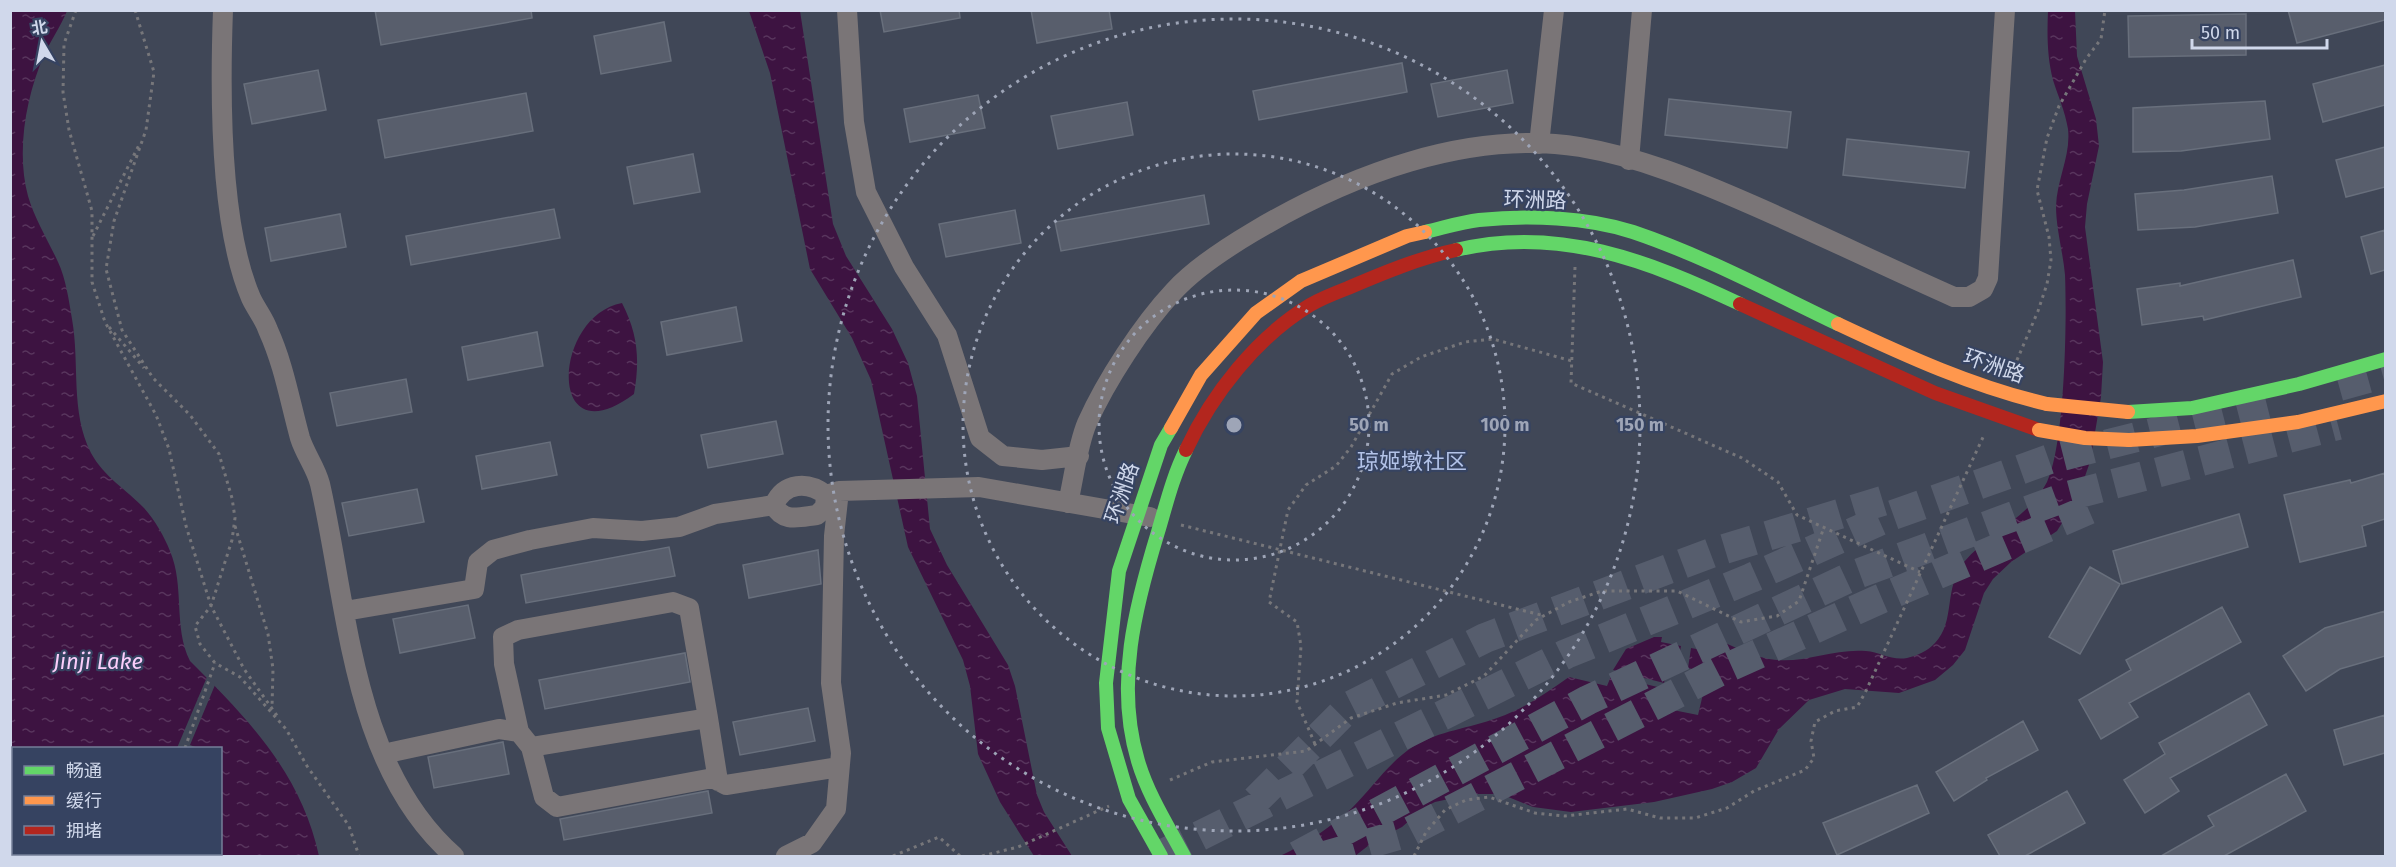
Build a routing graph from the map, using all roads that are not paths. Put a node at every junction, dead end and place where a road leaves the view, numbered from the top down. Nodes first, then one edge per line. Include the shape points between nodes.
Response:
1 (223, 10) edge
2 (847, 10) edge
3 (1554, 10) edge
4 (1642, 10) edge
5 (2005, 10) edge
6 (1539, 144) junction
7 (1629, 160) junction
8 (2385, 359) edge
9 (2385, 401) edge
10 (1079, 456) junction
11 (832, 493) junction
12 (1068, 503) junction
13 (774, 505) junction
14 (1136, 515) junction
15 (1161, 519) junction
16 (345, 611) junction
17 (708, 718) junction
18 (525, 740) junction
19 (383, 754) junction
20 (839, 767) junction
21 (718, 781) junction
22 (454, 856) edge
23 (786, 856) edge
24 (1161, 856) edge
25 (1184, 856) edge

1 - 16 street via 223,127 238,253 319,482
2 - 10 street via 854,122 866,192 904,267 947,334 980,438 1004,456 1042,460
3 - 6 street
4 - 7 street
5 - 7 street via 1988,278 1983,289 1969,297 1954,297 1679,173
6 - 7 street via 1580,147
6 - 10 street via 1508,144 1440,155 1369,174 1290,210 1227,248 1174,290 1131,348 1086,426
8 - 14 street, 环洲路, bridge via 2299,384 2192,408 2087,410 2003,394 1894,350 1633,232 1548,219 1478,220 1407,236 1338,263 1301,281 1256,313 1201,375 1161,445
9 - 15 street, 环洲路, bridge via 2298,422 2198,436 2129,440 2039,430 1881,370 1623,254 1547,241 1482,243 1416,260 1312,304 1278,328 1224,388 1180,457
10 - 12 street
11 - 12 street via 979,487
11 - 13 street via 800,484 783,491
11 - 13 street via 817,515 788,518 779,514
11 - 20 street via 831,683 841,753
12 - 14 street
13 - 16 street via 715,514 679,527 642,531 593,528 521,542 493,550 478,562 474,589
14 - 15 street
14 - 24 street, 环洲路 via 1119,571 1106,683 1108,728 1129,799
15 - 25 street, 环洲路 via 1143,576 1125,699 1137,759
16 - 19 street via 352,653
17 - 18 street
17 - 18 street via 689,608 673,602 518,630 503,637 504,664
17 - 21 street
18 - 19 street via 499,729
18 - 21 street via 544,797 557,807 713,778
19 - 22 street via 394,780 419,818
20 - 21 street via 726,785
20 - 23 street via 836,810 812,843

